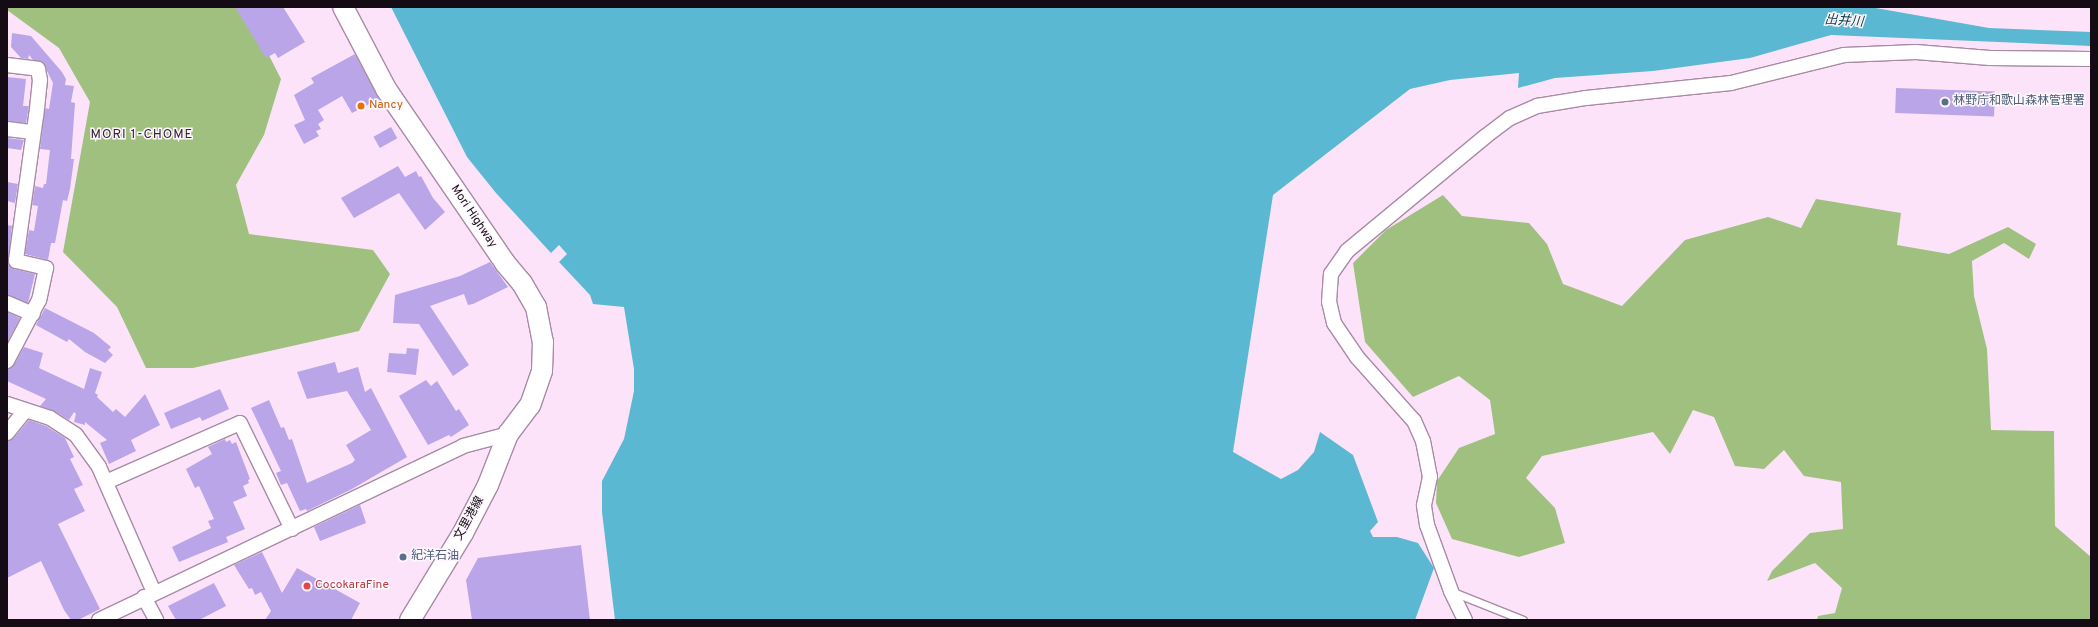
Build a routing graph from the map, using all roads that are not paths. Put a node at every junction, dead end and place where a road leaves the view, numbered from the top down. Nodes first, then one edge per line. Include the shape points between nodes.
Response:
1 (343, 7) edge
2 (2091, 59) edge
3 (7, 65) edge
4 (7, 129) edge
5 (33, 132) junction
6 (7, 303) edge
7 (33, 314) junction
8 (7, 361) edge
9 (7, 404) edge
10 (25, 411) junction
11 (7, 434) edge
12 (508, 434) junction
13 (106, 482) junction
14 (292, 529) junction
15 (1451, 591) junction
16 (149, 595) junction
17 (1462, 618) edge
18 (99, 620) edge
19 (156, 620) edge
20 (410, 620) edge
21 (1523, 620) edge

1 - 12 main road, Mori Highway via 386,89 505,263 522,283 536,307 543,342 542,371 530,405
2 - 15 street via 1990,58 1916,52 1844,55 1731,83 1586,98 1537,106 1510,118 1353,246 1331,274 1329,302 1334,322 1357,357 1414,421 1424,441 1430,477 1424,505 1427,525
3 - 5 street via 38,69 40,80
4 - 5 street
5 - 7 street via 16,261 46,268
6 - 7 street
7 - 8 street
9 - 10 street
10 - 11 street
10 - 13 street via 50,418 76,436 99,467
12 - 14 street via 463,446
12 - 20 main road, 文里港線 via 488,485 463,533
13 - 14 street via 240,423
13 - 16 street
14 - 16 street
15 - 17 street
15 - 21 lane
16 - 18 street
16 - 19 street

